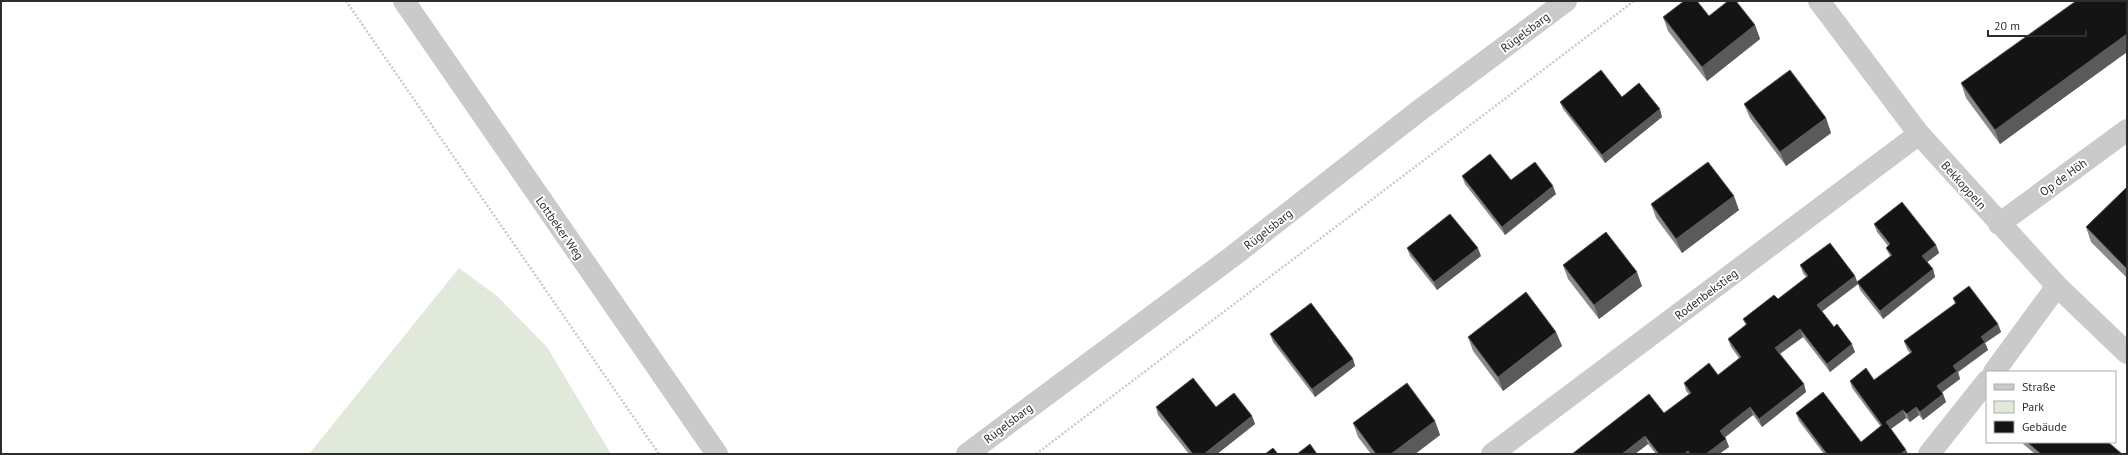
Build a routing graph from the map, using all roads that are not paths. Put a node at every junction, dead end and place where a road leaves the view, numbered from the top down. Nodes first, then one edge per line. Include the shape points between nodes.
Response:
1 (404, 1) edge
2 (1566, 1) edge
3 (1819, 1) edge
4 (2127, 130) edge
5 (1919, 134) junction
6 (1999, 224) junction
7 (2057, 286) junction
8 (2127, 353) edge
9 (1995, 371) edge
10 (1986, 382) edge
11 (717, 454) edge
12 (967, 454) edge
13 (1492, 454) edge
14 (1929, 454) edge

1 - 11 street, Lottbeker Weg
2 - 12 street, Rügelsbarg via 1420,110 1226,261
3 - 5 street, Bekkoppeln
4 - 6 street, Op de Höh
5 - 6 street, Bekkoppeln
5 - 13 street, Rodenbekstieg
6 - 7 street, Bekkoppeln
7 - 8 street, Bekkoppeln
7 - 9 street
10 - 14 street

